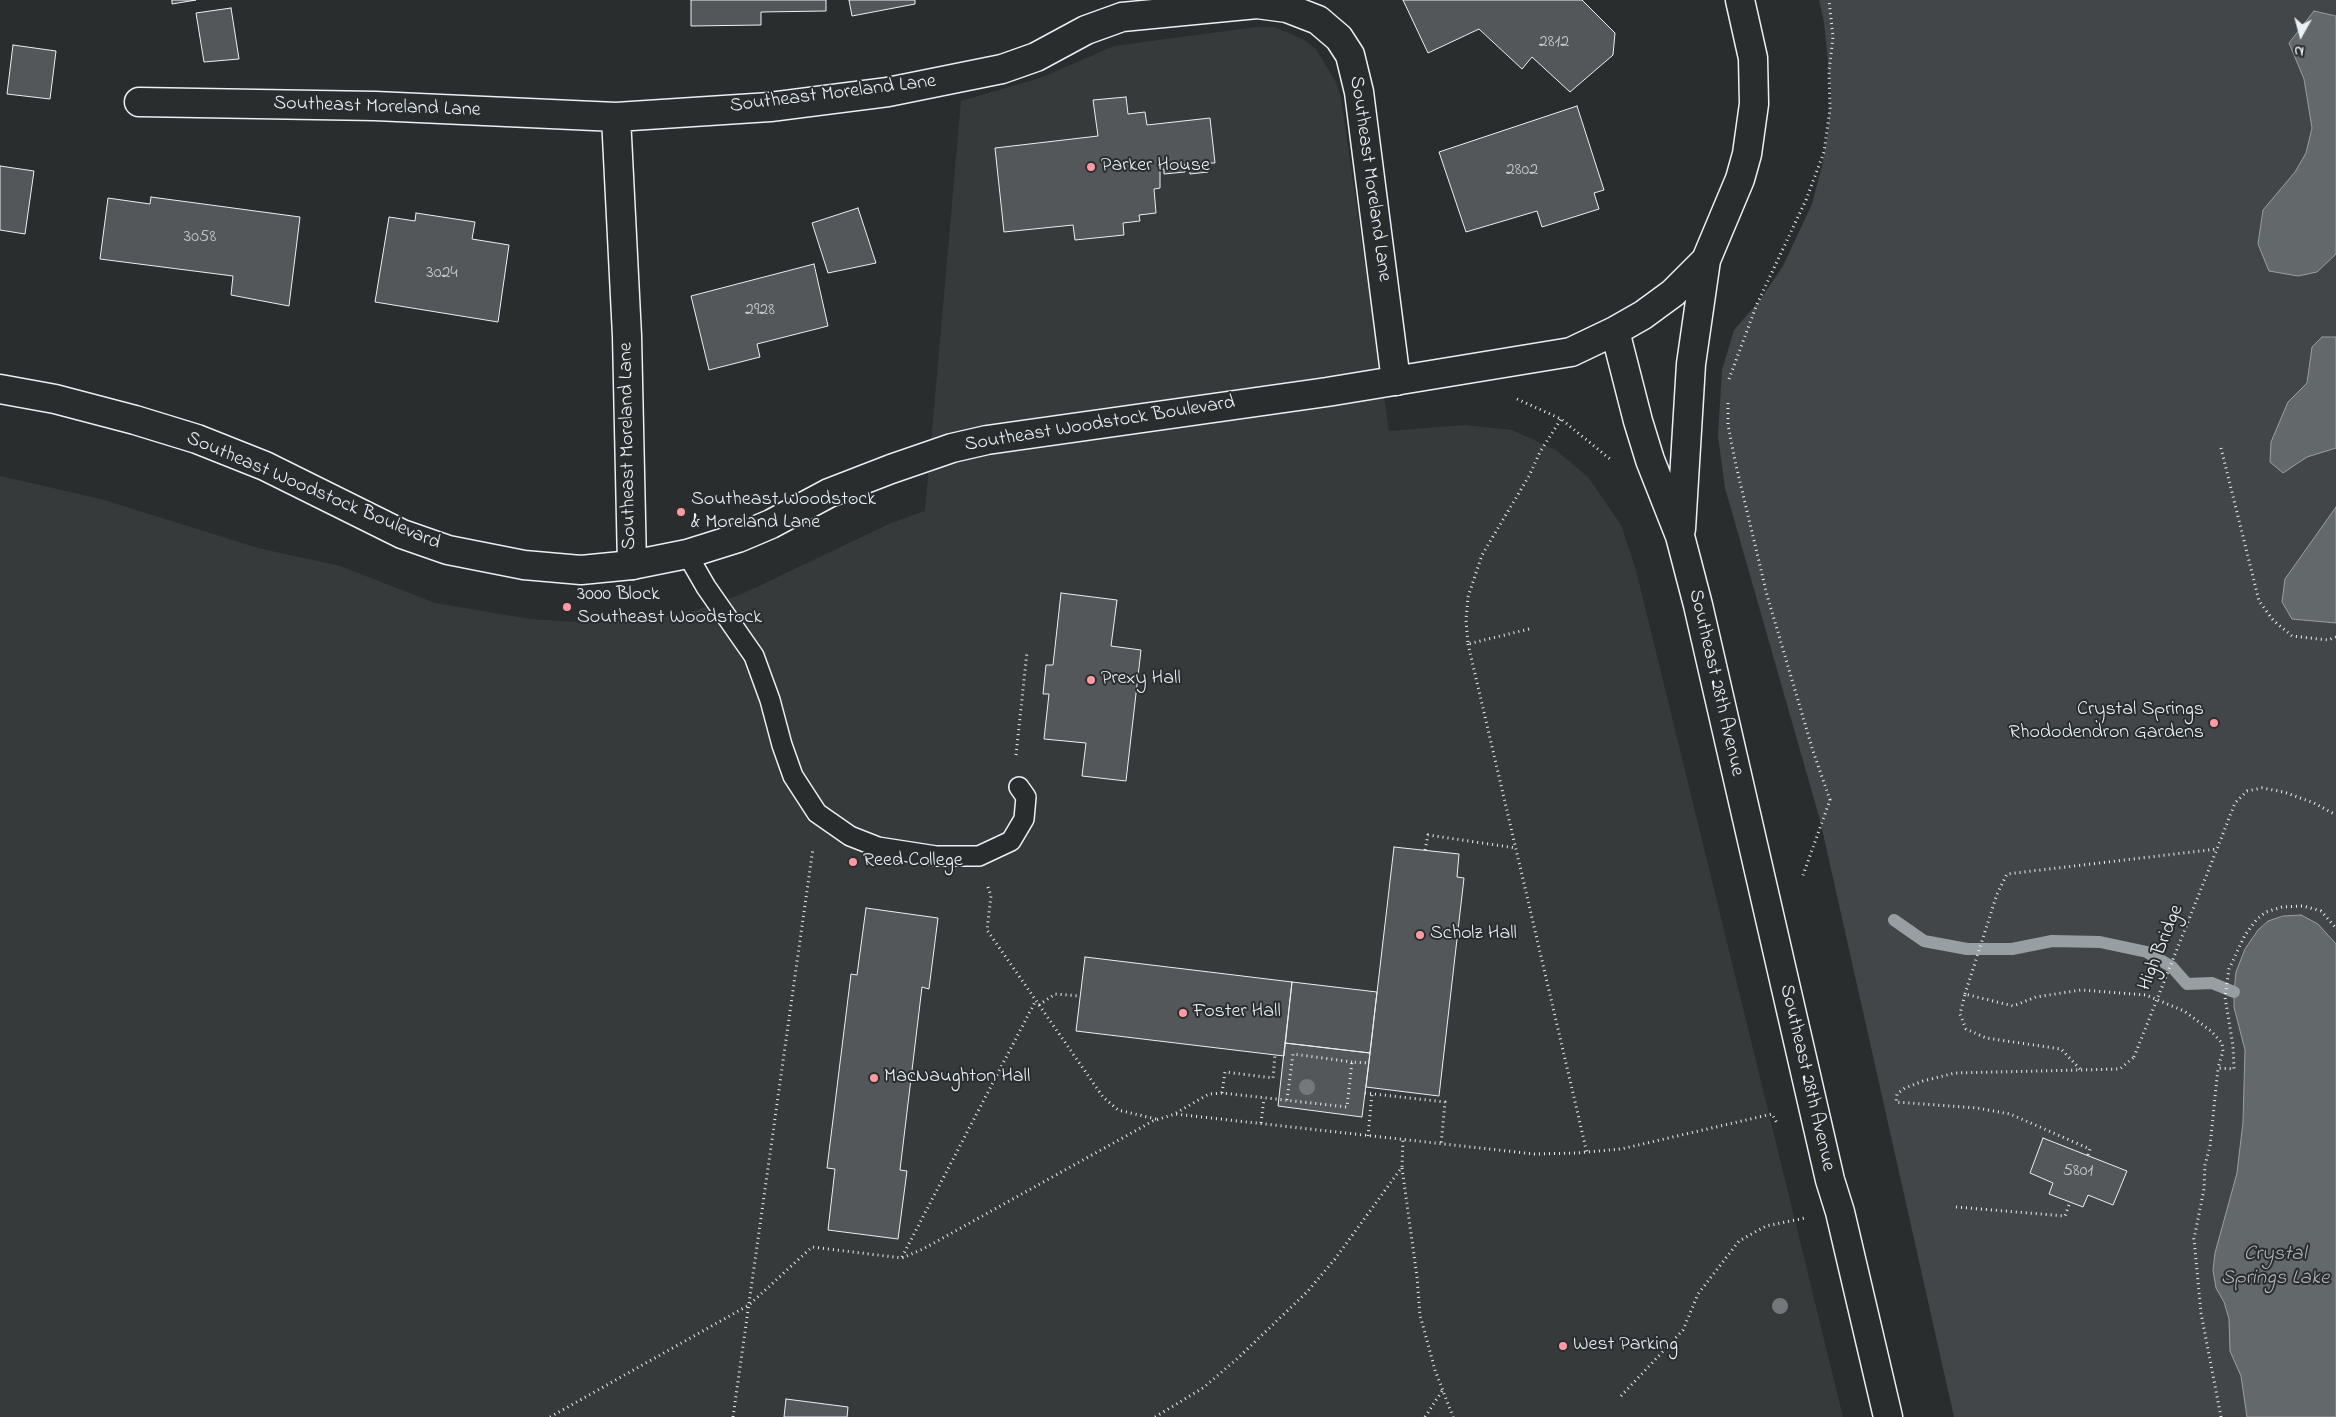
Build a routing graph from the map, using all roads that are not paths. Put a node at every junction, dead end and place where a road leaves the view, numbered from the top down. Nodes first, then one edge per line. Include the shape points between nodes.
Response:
1 (1740, 0) edge
2 (139, 102) dead end
3 (616, 117) junction
4 (1706, 260) junction
5 (1615, 331) junction
6 (1396, 381) junction
7 (0, 389) edge
8 (1680, 536) junction
9 (687, 554) junction
10 (632, 565) junction
11 (1019, 787) road end
12 (1888, 1417) edge

1 - 4 street via 1753,58 1753,112 1740,179
2 - 3 street, Southeast Moreland Lane via 375,106
3 - 6 street, Southeast Moreland Lane via 770,107 888,92 1002,68 1036,57 1086,30 1122,17 1257,4 1287,8 1318,20 1339,38 1350,56 1359,92
3 - 10 street, Southeast Moreland Lane via 627,336
4 - 5 street via 1673,293
4 - 8 street via 1691,364
5 - 6 street, Southeast Woodstock Boulevard via 1571,352
5 - 8 street, Southeast 28th Avenue via 1650,460
6 - 9 street, Southeast Woodstock Boulevard via 987,440 952,448 829,493 738,538
7 - 10 street, Southeast Woodstock Boulevard via 64,401 197,439 265,466 402,534 448,550 524,565 582,570
8 - 12 street, Southeast 28th Avenue
9 - 10 street, Southeast Woodstock Boulevard
9 - 11 lane via 754,656 793,776 818,813 850,836 878,847 936,856 979,856 1011,842 1024,819 1026,798

